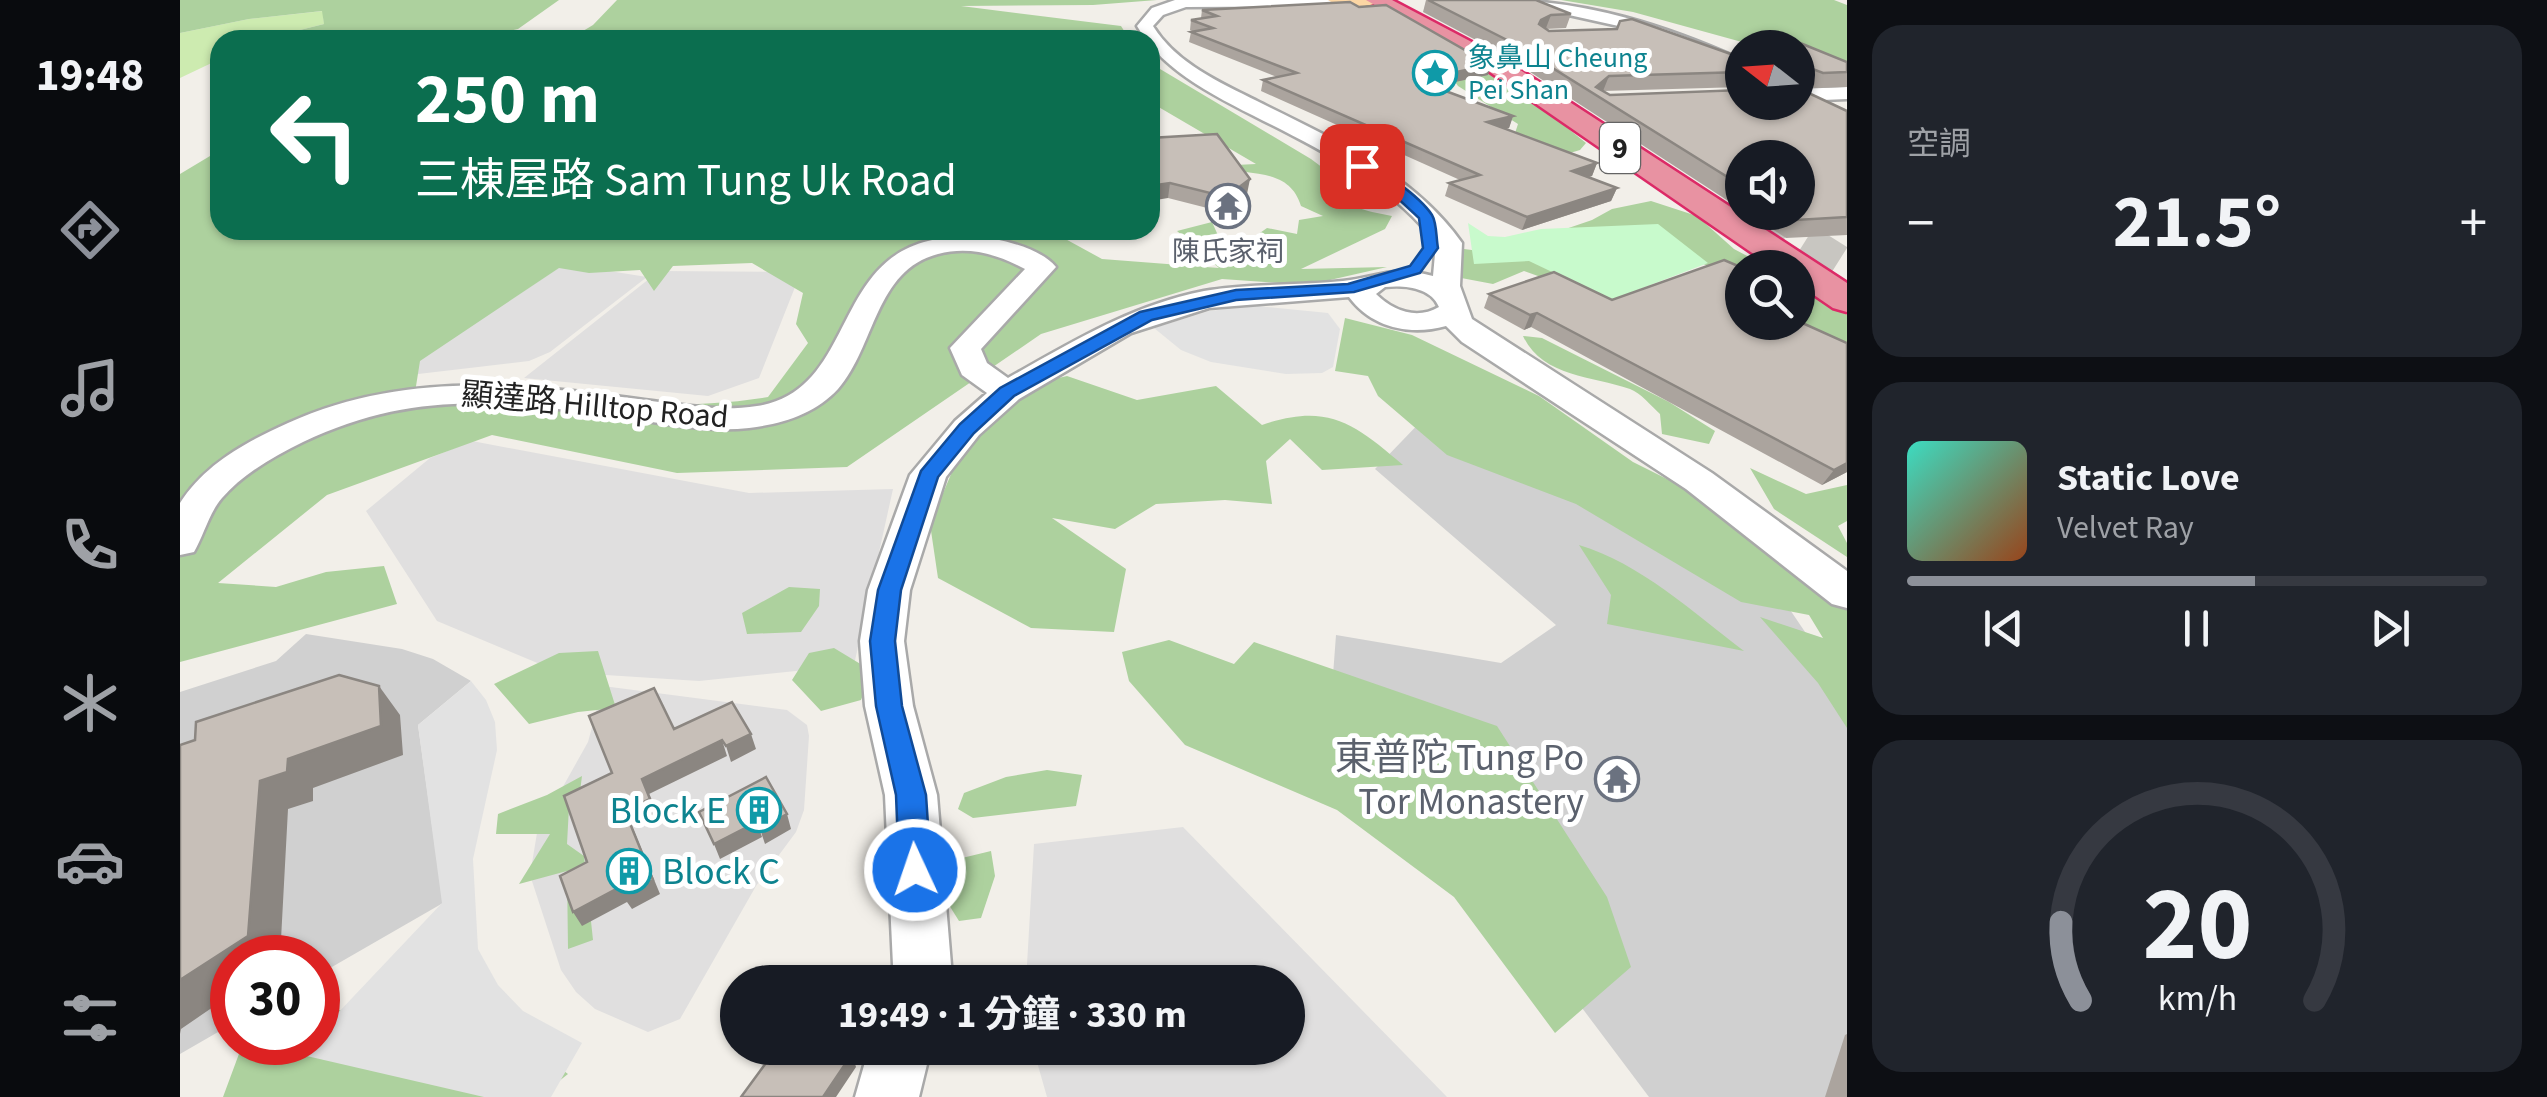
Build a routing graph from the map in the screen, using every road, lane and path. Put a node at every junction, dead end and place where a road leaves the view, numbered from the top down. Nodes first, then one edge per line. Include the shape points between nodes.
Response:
1 (1215, 0) edge
2 (1337, 0) edge
3 (1374, 0) edge
4 (1400, 0) edge
5 (1509, 0) edge
6 (1356, 1) edge
7 (1426, 12) edge
8 (1148, 30) edge
9 (1160, 45) edge
10 (1725, 59) edge
11 (1815, 93) edge
12 (1847, 93) edge
13 (1815, 99) edge
14 (1847, 113) edge
15 (1429, 222) junction
16 (1381, 280) junction
17 (1263, 293) junction
18 (1847, 300) edge
19 (1452, 304) junction
20 (1402, 319) junction
21 (1506, 356) junction
22 (1007, 392) junction
23 (180, 542) edge
24 (1847, 593) edge
25 (922, 965) edge
26 (895, 1065) edge
27 (886, 1097) edge

1 - 6 street
1 - 8 street via 1163,8 1148,18
2 - 6 main road
3 - 6 main road
3 - 18 highway, 9 via 1493,64
4 - 7 highway
5 - 10 street via 1645,25
9 - 15 street via 1194,74 1382,177
11 - 12 street
13 - 14 street
15 - 16 street via 1424,260 1409,273
15 - 19 street via 1449,243 1444,278
16 - 17 street via 1349,289
16 - 19 street via 1432,284
16 - 20 street via 1362,290 1364,300
17 - 20 street
17 - 22 street via 1146,316
19 - 20 street via 1434,320
19 - 21 street via 1473,336
20 - 21 street
21 - 24 street via 1699,481
22 - 23 street, 顯達路 Hilltop Road via 973,368 965,348 1042,267 1000,246 934,245 889,267 834,368 792,406 730,420 506,390 377,404 296,430 254,454 202,497
22 - 25 street via 928,475 886,605 882,641 889,706 911,795
26 - 27 street

